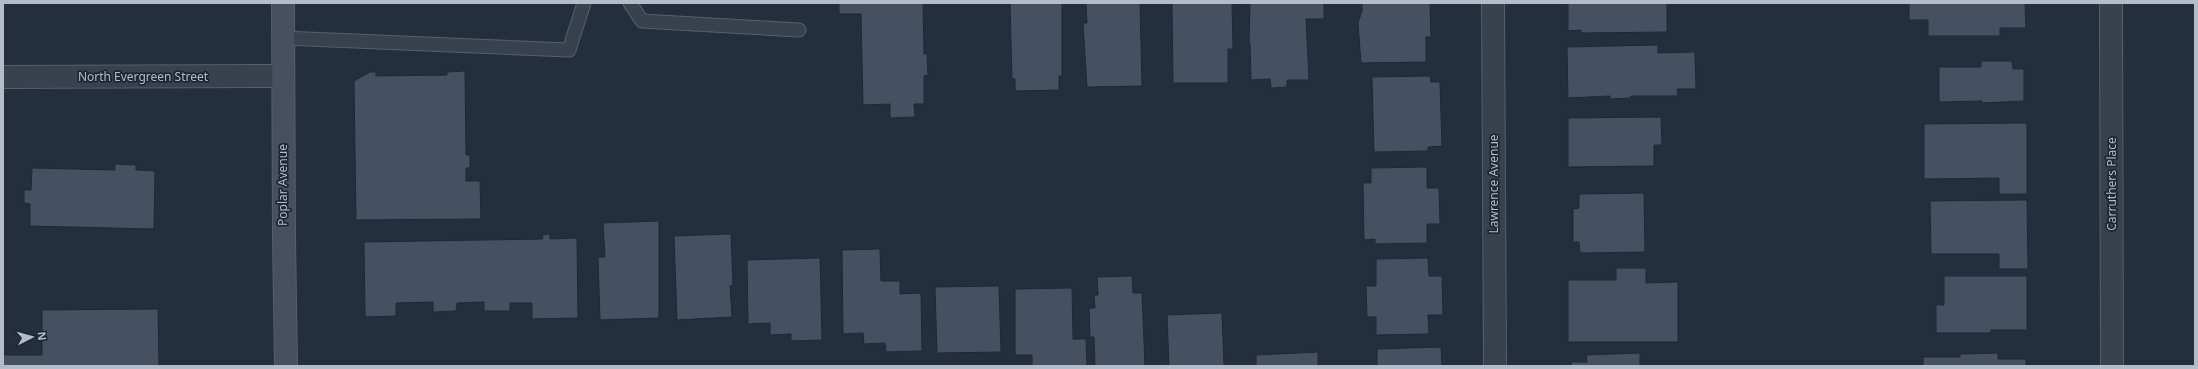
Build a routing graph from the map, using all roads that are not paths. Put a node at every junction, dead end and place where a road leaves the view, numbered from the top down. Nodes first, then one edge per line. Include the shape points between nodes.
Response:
1 (283, 3) edge
2 (584, 3) edge
3 (630, 3) edge
4 (1493, 3) edge
5 (2111, 3) edge
6 (799, 30) dead end
7 (283, 38) junction
8 (283, 76) junction
9 (3, 77) edge
10 (286, 366) edge
11 (1495, 366) edge
12 (2112, 366) edge

1 - 7 main road, Poplar Avenue
2 - 7 lane via 569,50
3 - 6 lane via 642,21
4 - 11 street, Lawrence Avenue
5 - 12 street, Carruthers Place
7 - 8 main road, Poplar Avenue
8 - 9 street, North Evergreen Street
8 - 10 main road, Poplar Avenue

